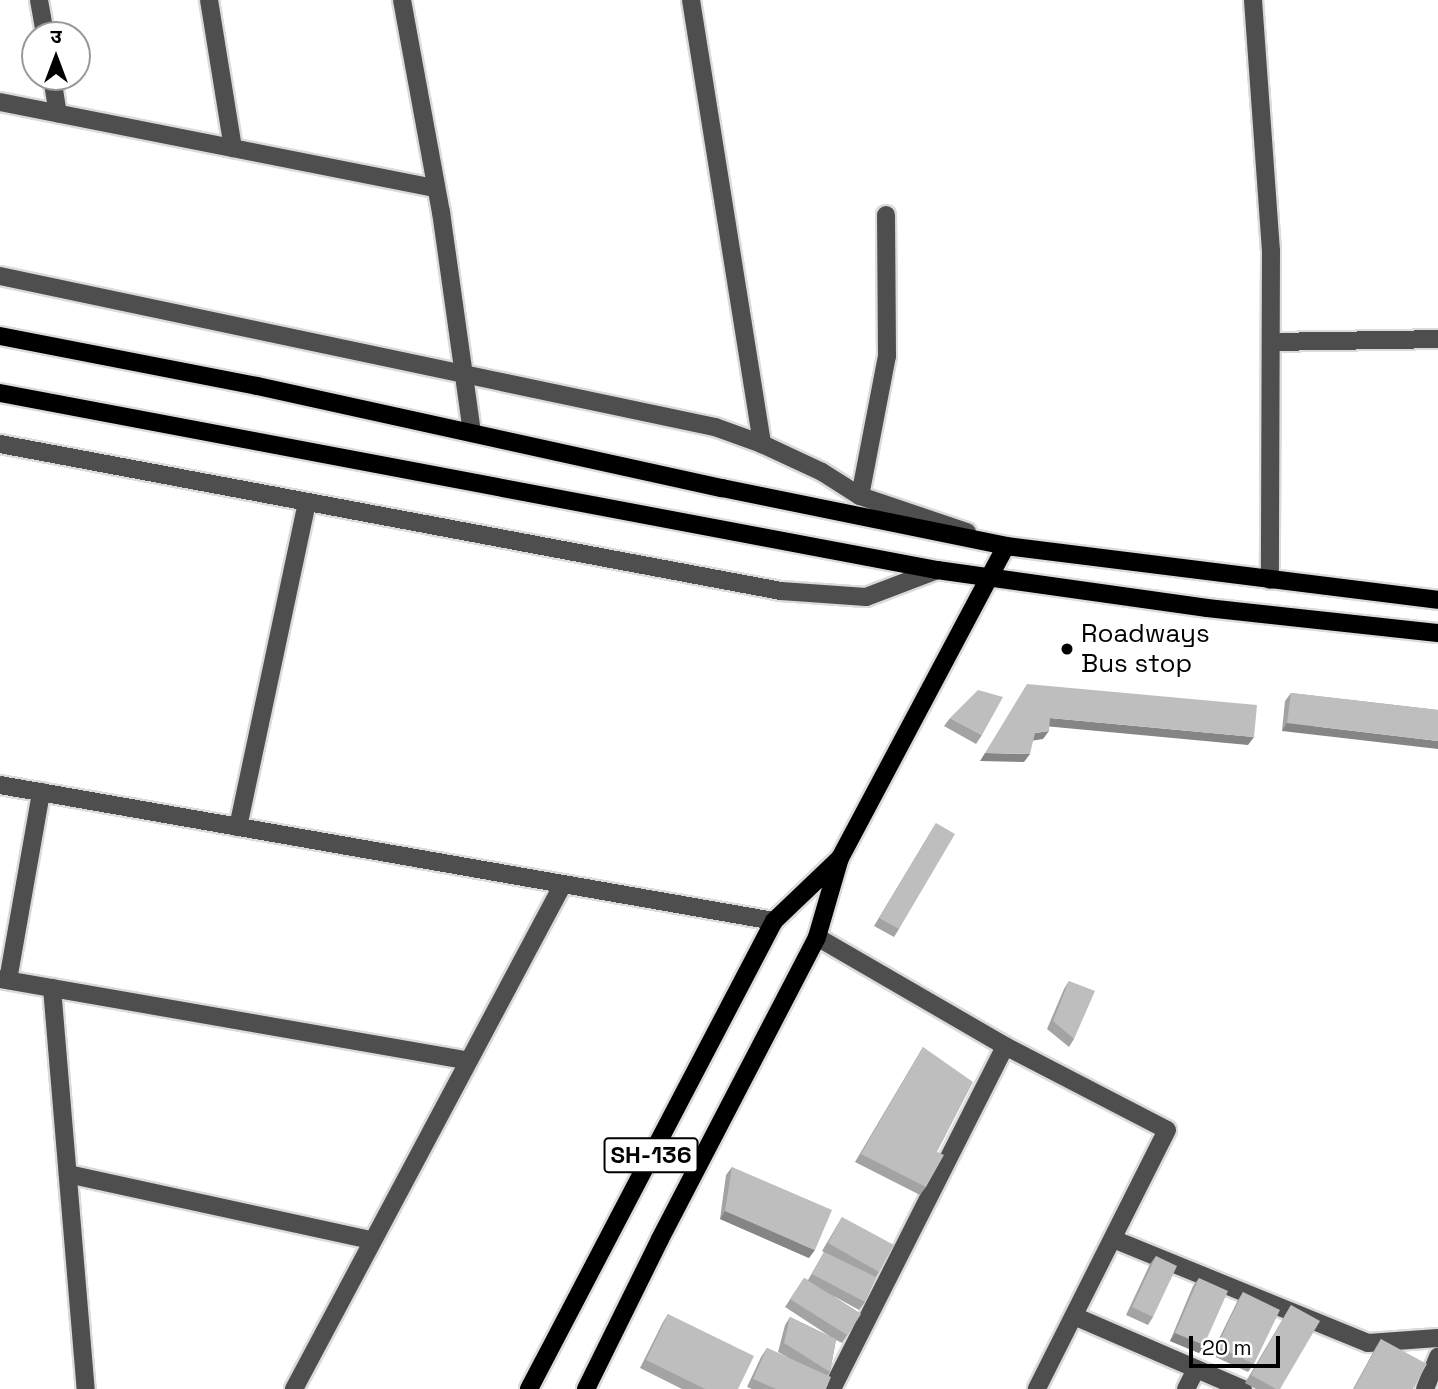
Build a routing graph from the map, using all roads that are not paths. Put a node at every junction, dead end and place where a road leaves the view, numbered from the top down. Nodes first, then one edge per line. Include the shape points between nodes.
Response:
1 (39, 0) edge
2 (209, 0) edge
3 (402, 0) edge
4 (691, 0) edge
5 (1253, 0) edge
6 (43, 21) edge
7 (54, 91) edge
8 (0, 103) edge
9 (58, 114) junction
10 (233, 148) junction
11 (436, 188) junction
12 (886, 215) dead end
13 (0, 276) edge
14 (0, 336) edge
15 (1438, 339) edge
16 (1271, 342) junction
17 (464, 374) junction
18 (0, 393) edge
19 (472, 433) junction
20 (0, 444) edge
21 (762, 444) junction
22 (860, 496) junction
23 (307, 503) junction
24 (1006, 545) junction
25 (937, 570) junction
26 (989, 577) junction
27 (1270, 580) junction
28 (1438, 600) edge
29 (1438, 634) edge
30 (0, 785) edge
31 (41, 792) junction
32 (237, 827) junction
33 (840, 858) junction
34 (562, 886) junction
35 (774, 921) junction
36 (817, 937) junction
37 (4, 980) edge
38 (52, 988) junction
39 (1005, 1046) junction
40 (468, 1061) junction
41 (68, 1174) junction
42 (1113, 1239) junction
43 (371, 1240) junction
44 (1074, 1316) junction
45 (1438, 1338) edge
46 (1438, 1356) edge
47 (1196, 1369) junction
48 (86, 1389) edge
49 (294, 1389) edge
50 (528, 1389) edge
51 (586, 1389) edge
52 (832, 1389) edge
53 (1037, 1389) edge
54 (1186, 1389) edge
55 (1243, 1389) edge
56 (1425, 1389) edge

1 - 6 street
2 - 10 street
3 - 11 street
4 - 21 street
5 - 16 street via 1271,251
7 - 9 street
8 - 9 street
9 - 10 street
10 - 11 street
11 - 17 street
12 - 22 street via 887,356
13 - 17 street
14 - 19 main road
15 - 16 street
16 - 27 street
17 - 19 street
17 - 21 street via 715,427
18 - 25 main road
19 - 24 main road
20 - 23 street
21 - 22 street
22 - 24 street
23 - 25 street via 781,590 866,597
23 - 32 street
24 - 26 main road
24 - 27 main road
25 - 26 main road
26 - 29 main road
26 - 33 main road
27 - 28 main road
30 - 31 street
31 - 32 street
31 - 37 street
32 - 34 street
33 - 35 main road, SH-136
33 - 36 main road, SH-136
34 - 35 street
34 - 40 street
35 - 50 main road, SH-136
36 - 39 street
36 - 51 main road, SH-136
37 - 38 street
38 - 40 street
38 - 41 street
39 - 42 street via 1167,1130
39 - 52 street
40 - 43 street
41 - 43 street
41 - 48 street
42 - 44 street
42 - 45 street via 1368,1343
43 - 49 street
44 - 47 street
44 - 53 street
46 - 56 street
47 - 54 street
47 - 55 street

